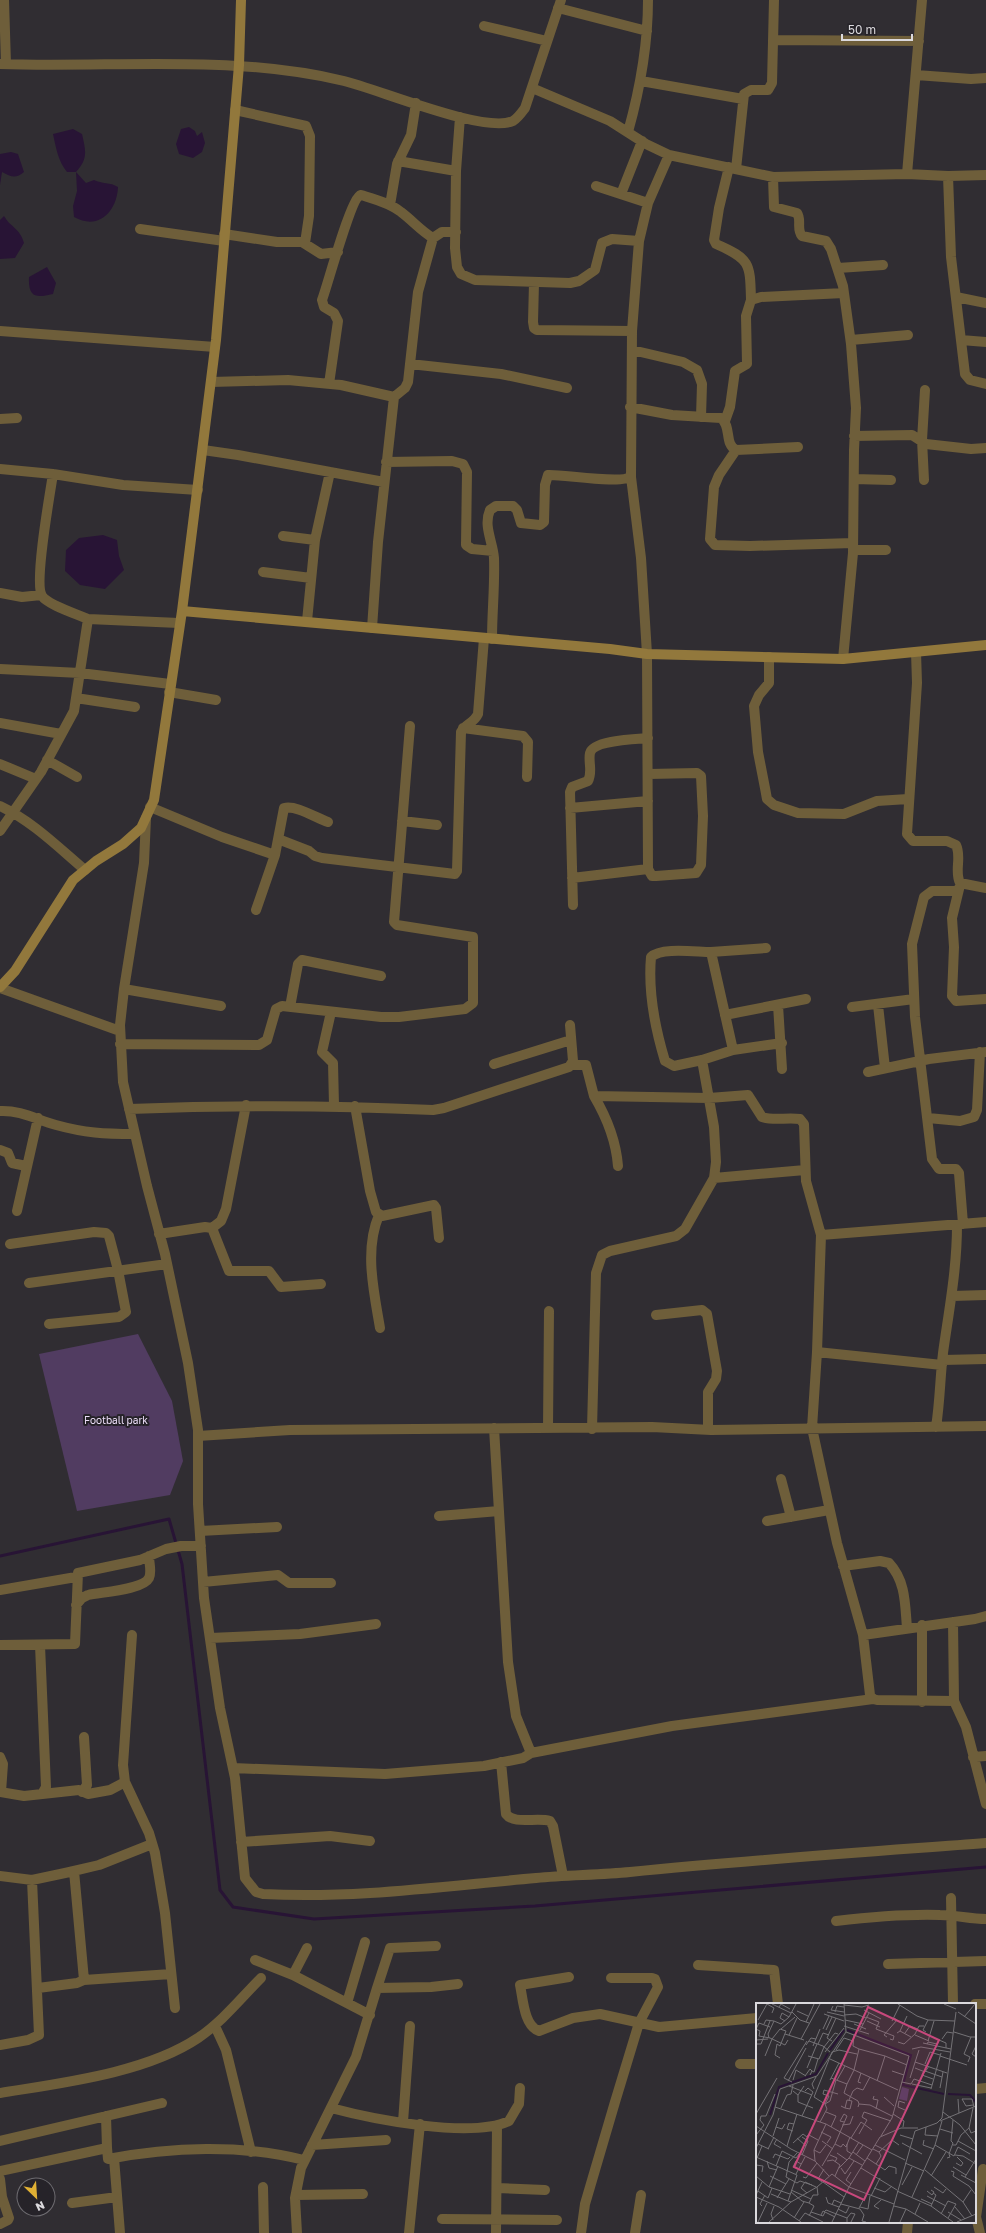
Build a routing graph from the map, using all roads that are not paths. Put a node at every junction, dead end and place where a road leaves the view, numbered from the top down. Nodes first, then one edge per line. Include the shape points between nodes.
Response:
1 (4, 0) edge
2 (241, 0) edge
3 (648, 0) edge
4 (774, 0) edge
5 (922, 0) edge
6 (560, 4) edge
7 (484, 26) dead end
8 (647, 30) junction
9 (772, 40) junction
10 (547, 41) junction
11 (919, 41) junction
12 (3, 64) edge
13 (239, 66) junction
14 (916, 75) junction
15 (986, 78) edge
16 (641, 81) junction
17 (532, 88) junction
18 (743, 99) junction
19 (416, 103) junction
20 (235, 110) junction
21 (460, 117) junction
22 (628, 132) junction
23 (642, 142) junction
24 (669, 154) junction
25 (398, 161) junction
26 (732, 168) junction
27 (456, 171) junction
28 (907, 174) junction
29 (986, 175) edge
30 (948, 176) junction
31 (773, 177) junction
32 (596, 186) dead end
33 (621, 194) junction
34 (648, 204) junction
35 (390, 205) junction
36 (140, 229) dead end
37 (456, 232) junction
38 (224, 238) junction
39 (433, 238) junction
40 (639, 241) junction
41 (305, 243) junction
42 (338, 252) junction
43 (883, 265) dead end
44 (838, 268) junction
45 (534, 282) junction
46 (844, 293) junction
47 (956, 297) junction
48 (751, 300) junction
49 (986, 303) edge
50 (0, 331) edge
51 (632, 331) junction
52 (908, 335) dead end
53 (851, 340) junction
54 (961, 340) junction
55 (986, 342) edge
56 (215, 347) junction
57 (632, 350) junction
58 (410, 364) junction
59 (211, 382) junction
60 (329, 384) junction
61 (986, 384) edge
62 (567, 388) dead end
63 (925, 390) dead end
64 (394, 397) junction
65 (630, 406) junction
66 (702, 417) junction
67 (17, 418) dead end
68 (0, 419) edge
69 (725, 421) junction
70 (854, 436) junction
71 (922, 440) junction
72 (798, 446) dead end
73 (986, 448) edge
74 (203, 450) junction
75 (736, 450) junction
76 (386, 462) junction
77 (0, 469) edge
78 (330, 472) junction
79 (53, 474) junction
80 (631, 478) junction
81 (854, 479) junction
82 (891, 480) dead end
83 (924, 480) dead end
84 (384, 482) junction
85 (198, 490) junction
86 (283, 536) dead end
87 (315, 540) junction
88 (853, 546) junction
89 (886, 550) dead end
90 (493, 551) junction
91 (263, 572) dead end
92 (311, 578) junction
93 (0, 593) edge
94 (41, 595) junction
95 (182, 611) junction
96 (88, 619) junction
97 (307, 622) junction
98 (179, 623) junction
99 (372, 628) junction
100 (488, 638) junction
101 (986, 645) edge
102 (916, 652) junction
103 (647, 654) junction
104 (769, 657) junction
105 (843, 659) junction
106 (0, 669) edge
107 (80, 673) junction
108 (170, 688) junction
109 (76, 698) junction
110 (216, 700) dead end
111 (135, 707) dead end
112 (0, 723) edge
113 (410, 726) dead end
114 (463, 728) junction
115 (61, 734) junction
116 (648, 738) junction
117 (47, 760) junction
118 (0, 764) edge
119 (649, 774) junction
120 (77, 777) dead end
121 (527, 777) dead end
122 (36, 779) junction
123 (908, 799) junction
124 (648, 801) junction
125 (0, 806) edge
126 (570, 808) junction
127 (148, 811) junction
128 (13, 812) junction
129 (402, 821) junction
130 (328, 822) dead end
131 (437, 825) dead end
132 (1, 827) edge
133 (278, 839) junction
134 (274, 855) junction
135 (398, 868) junction
136 (648, 869) junction
137 (85, 870) junction
138 (572, 878) junction
139 (959, 887) junction
140 (986, 888) edge
141 (573, 905) dead end
142 (256, 910) dead end
143 (766, 948) dead end
144 (711, 952) junction
145 (381, 976) dead end
146 (0, 987) edge
147 (124, 989) junction
148 (806, 999) dead end
149 (914, 999) junction
150 (986, 999) edge
151 (778, 1004) junction
152 (878, 1005) junction
153 (221, 1006) dead end
154 (852, 1006) dead end
155 (290, 1007) junction
156 (331, 1012) junction
157 (725, 1016) junction
158 (570, 1025) dead end
159 (120, 1031) junction
160 (571, 1040) junction
161 (782, 1043) junction
162 (120, 1044) junction
163 (733, 1050) junction
164 (983, 1052) edge
165 (702, 1060) junction
166 (921, 1060) junction
167 (494, 1064) dead end
168 (571, 1065) junction
169 (885, 1068) junction
170 (782, 1069) dead end
171 (868, 1072) dead end
172 (594, 1096) junction
173 (709, 1098) junction
174 (246, 1105) junction
175 (334, 1105) junction
176 (355, 1106) junction
177 (129, 1109) junction
178 (0, 1111) edge
179 (38, 1118) junction
180 (928, 1118) junction
181 (135, 1134) junction
182 (0, 1150) edge
183 (26, 1166) junction
184 (618, 1166) dead end
185 (805, 1170) junction
186 (714, 1178) junction
187 (17, 1212) dead end
188 (379, 1215) junction
189 (986, 1222) edge
190 (960, 1224) junction
191 (212, 1228) junction
192 (159, 1234) junction
193 (821, 1235) junction
194 (439, 1238) dead end
195 (10, 1244) dead end
196 (167, 1264) junction
197 (118, 1270) junction
198 (29, 1283) dead end
199 (321, 1284) dead end
200 (952, 1296) junction
201 (986, 1296) edge
202 (549, 1311) dead end
203 (656, 1315) dead end
204 (49, 1324) dead end
205 (380, 1328) dead end
206 (817, 1352) junction
207 (986, 1359) edge
208 (942, 1362) junction
209 (986, 1426) edge
210 (936, 1427) junction
211 (494, 1428) junction
212 (548, 1428) junction
213 (812, 1428) junction
214 (592, 1429) junction
215 (708, 1430) junction
216 (198, 1436) junction
217 (781, 1478) dead end
218 (829, 1510) junction
219 (499, 1511) junction
220 (439, 1516) dead end
221 (791, 1517) junction
222 (766, 1521) dead end
223 (277, 1527) dead end
224 (200, 1532) junction
225 (201, 1546) junction
226 (148, 1556) junction
227 (843, 1566) junction
228 (76, 1577) junction
229 (203, 1582) junction
230 (332, 1583) dead end
231 (0, 1590) edge
232 (76, 1605) junction
233 (986, 1616) edge
234 (953, 1622) junction
235 (376, 1624) dead end
236 (922, 1625) junction
237 (906, 1628) junction
238 (132, 1635) dead end
239 (863, 1635) junction
240 (210, 1638) junction
241 (0, 1645) edge
242 (40, 1645) junction
243 (872, 1699) junction
244 (954, 1701) junction
245 (922, 1702) junction
246 (84, 1737) dead end
247 (531, 1753) junction
248 (986, 1756) edge
249 (0, 1757) edge
250 (973, 1757) junction
251 (501, 1762) junction
252 (233, 1768) junction
253 (125, 1782) junction
254 (1, 1792) edge
255 (82, 1792) junction
256 (42, 1794) junction
257 (986, 1804) edge
258 (370, 1841) dead end
259 (240, 1842) junction
260 (986, 1843) edge
261 (152, 1844) junction
262 (74, 1871) junction
263 (0, 1876) edge
264 (563, 1876) junction
265 (32, 1880) junction
266 (951, 1898) dead end
267 (951, 1917) junction
268 (986, 1919) edge
269 (836, 1921) dead end
270 (365, 1942) dead end
271 (436, 1946) dead end
272 (307, 1948) dead end
273 (255, 1960) dead end
274 (986, 1961) edge
275 (951, 1962) junction
276 (698, 1964) dead end
277 (888, 1964) dead end
278 (171, 1974) junction
279 (293, 1975) junction
280 (569, 1977) dead end
281 (262, 1978) dead end
282 (611, 1978) dead end
283 (84, 1980) junction
284 (458, 1984) dead end
285 (38, 1988) junction
286 (377, 1988) junction
287 (347, 2003) junction
288 (778, 2003) edge
289 (952, 2003) edge
290 (175, 2008) dead end
291 (370, 2015) junction
292 (756, 2018) edge
293 (639, 2023) junction
294 (215, 2026) junction
295 (410, 2026) dead end
296 (0, 2045) edge
297 (740, 2064) dead end
298 (756, 2064) edge
299 (520, 2088) dead end
300 (986, 2088) edge
301 (976, 2089) edge
302 (0, 2093) edge
303 (162, 2102) dead end
304 (331, 2108) junction
305 (106, 2116) junction
306 (402, 2122) junction
307 (420, 2124) junction
308 (497, 2126) junction
309 (386, 2140) dead end
310 (0, 2141) edge
311 (312, 2144) junction
312 (107, 2148) junction
313 (251, 2152) junction
314 (114, 2158) junction
315 (304, 2160) junction
316 (981, 2169) edge
317 (0, 2171) edge
318 (0, 2179) edge
319 (263, 2186) dead end
320 (497, 2188) junction
321 (545, 2190) dead end
322 (363, 2194) dead end
323 (296, 2195) junction
324 (641, 2195) dead end
325 (117, 2197) junction
326 (72, 2203) dead end
327 (442, 2219) dead end
328 (496, 2219) junction
329 (557, 2220) dead end
330 (908, 2223) edge
331 (0, 2224) edge
332 (120, 2233) edge
333 (264, 2233) edge
334 (296, 2233) edge
335 (409, 2233) edge
336 (496, 2233) edge
337 (581, 2233) edge
338 (635, 2233) edge
339 (907, 2233) edge
340 (980, 2233) edge

1 - 12 street
2 - 13 main road
3 - 8 street
4 - 9 street
5 - 11 street
6 - 8 street
6 - 10 street
7 - 10 street
8 - 16 street
9 - 11 street
9 - 18 street via 771,87 765,91 747,91
10 - 17 street
11 - 14 street
12 - 13 street
13 - 19 street via 344,81
13 - 20 main road
14 - 15 street
14 - 28 street
16 - 18 street
16 - 22 street
17 - 21 street via 525,108 513,121 490,122
17 - 22 street via 596,114
18 - 26 street
19 - 21 street
19 - 25 street via 411,135
20 - 38 main road
20 - 41 street via 306,126 309,130 309,216
21 - 27 street
22 - 23 street
23 - 24 street
23 - 33 street
24 - 26 street
24 - 34 street
25 - 27 street
25 - 35 street
26 - 31 street
26 - 48 street via 719,208 714,240 716,244 742,257 746,263 750,272
27 - 37 street
28 - 30 street
28 - 31 street
29 - 30 street
30 - 47 street via 951,257
31 - 44 street via 774,207 797,213 800,234 826,242
32 - 33 street
33 - 34 street
34 - 40 street
35 - 39 street
35 - 42 street via 358,195 347,218
36 - 38 street
37 - 39 street via 442,232
37 - 45 street via 457,267 461,274 475,280
38 - 41 street
38 - 56 main road
39 - 58 street via 418,292
40 - 45 street via 612,239 602,243 594,270 579,281
40 - 51 street
41 - 42 street via 321,254
42 - 60 street via 322,300 324,306 334,313 338,321
43 - 44 street
44 - 46 street
45 - 51 street via 533,322 537,330
46 - 48 street via 761,297
46 - 53 street
47 - 49 street
47 - 54 street
48 - 69 street via 746,316 747,364 735,372 730,407
50 - 56 street
51 - 57 street
52 - 53 street
53 - 70 street via 856,408
54 - 55 street
54 - 61 street via 967,378
56 - 59 main road
57 - 65 street
57 - 66 street via 683,362 697,370 702,384
58 - 62 street via 501,374
58 - 64 street via 408,382
59 - 60 street via 288,380
59 - 74 main road
60 - 64 street
63 - 71 street
64 - 76 street
65 - 66 street via 672,415
65 - 80 street
66 - 69 street via 721,418
67 - 68 street
69 - 75 street via 730,444
70 - 71 street via 912,435
70 - 81 street
71 - 73 street via 926,444 934,445
71 - 83 street
72 - 75 street
74 - 78 street via 238,454
74 - 85 main road
75 - 88 street via 714,487 710,539 715,545
76 - 84 street
76 - 90 street via 452,461 463,464 467,472 466,545 472,549
77 - 79 street
78 - 84 street
78 - 87 street
79 - 85 street via 123,485
79 - 94 street via 40,570
80 - 90 street via 548,475 543,524 521,523 513,506 496,506 490,510 489,540
80 - 103 street via 641,558
81 - 82 street
81 - 88 street
84 - 99 street
85 - 95 main road
86 - 87 street
87 - 92 street
88 - 89 street
88 - 105 street
90 - 100 street
91 - 92 street
92 - 97 street
93 - 94 street via 22,597
94 - 96 street via 51,603
95 - 97 main road
95 - 98 main road
96 - 98 street
96 - 107 street
97 - 99 main road
98 - 108 main road
99 - 100 main road
100 - 103 main road
100 - 114 street via 478,714 474,722
101 - 102 main road
102 - 105 main road
102 - 123 street via 917,683
103 - 104 main road
103 - 116 street
104 - 105 main road
104 - 123 street via 769,683 754,706 758,752 768,799 774,805 798,813 844,814 877,801
106 - 107 street
107 - 108 street
107 - 109 street
108 - 110 street
108 - 127 main road via 154,800
109 - 111 street
109 - 115 street via 74,711
112 - 115 street
113 - 129 street
114 - 121 street via 523,736 528,742
114 - 135 street via 457,871 452,875
115 - 117 street
116 - 119 street
116 - 126 street via 617,741 593,748 590,752 590,776 585,783 572,787
117 - 120 street
117 - 122 street
118 - 122 street
119 - 124 street
119 - 136 street via 700,774 703,816 701,866 696,873 652,876
122 - 128 street
123 - 139 street via 909,838 913,841 947,841 956,845 959,851
124 - 126 street
124 - 136 street
125 - 128 street
126 - 138 street
127 - 134 street
127 - 137 main road via 141,828
127 - 147 street via 140,896
128 - 132 street
128 - 137 street
129 - 131 street
129 - 135 street
130 - 133 street via 289,807 284,808
133 - 134 street
133 - 135 street via 322,858
134 - 142 street
135 - 156 street via 394,918 397,925 473,936 473,1003 465,1009 399,1017
136 - 138 street
137 - 146 main road via 73,880 15,971
138 - 141 street
139 - 140 street
139 - 149 street via 932,891 924,897 912,944
139 - 150 street via 952,918 952,996 956,1002
143 - 144 street
144 - 157 street
144 - 165 street via 655,953 650,964 651,995 665,1061 674,1066
145 - 155 street via 302,960 298,964
146 - 159 street
147 - 153 street
147 - 159 street
148 - 151 street
149 - 152 street
149 - 166 street
151 - 157 street
151 - 161 street
152 - 154 street
152 - 169 street
155 - 156 street
155 - 162 street via 279,1006 276,1009 267,1040 259,1046
156 - 175 street via 322,1052 334,1063
157 - 163 street
158 - 160 street
159 - 162 street
160 - 167 street
160 - 168 street
161 - 163 street
161 - 170 street
162 - 177 street via 123,1082
163 - 165 street
164 - 166 street
164 - 180 street via 977,1110 974,1117 960,1121
165 - 173 street
166 - 169 street
166 - 180 street
168 - 172 street via 586,1065
168 - 176 street via 444,1108 433,1110
169 - 171 street
172 - 173 street
172 - 184 street via 605,1115 617,1150
173 - 185 street via 748,1095 762,1117 800,1119 804,1124
173 - 186 street via 714,1127
174 - 175 street
174 - 177 street
174 - 191 street via 226,1210 220,1221
175 - 176 street
176 - 188 street via 370,1191
177 - 181 street
178 - 179 street via 12,1110
179 - 181 street via 96,1134
179 - 183 street
180 - 190 street via 935,1166 939,1169 956,1169 959,1173
181 - 192 street
182 - 183 street via 8,1153 12,1163
183 - 187 street
185 - 186 street
185 - 193 street via 809,1198
186 - 214 street via 685,1229 676,1236 602,1255 596,1273
188 - 194 street via 420,1210 434,1205
188 - 205 street via 371,1239 374,1292
189 - 190 street
190 - 193 street
190 - 200 street
191 - 192 street
191 - 199 street via 229,1271 269,1271 281,1287
192 - 196 street
193 - 206 street
195 - 197 street via 94,1232 106,1233
196 - 197 street
196 - 216 street via 188,1363
197 - 198 street
197 - 204 street via 126,1308 123,1315
200 - 201 street
200 - 208 street
202 - 212 street
203 - 215 street via 702,1310 706,1314 717,1371 716,1379 708,1392
206 - 208 street
206 - 213 street
207 - 208 street
208 - 210 street
209 - 210 street
210 - 213 street
211 - 212 street
211 - 216 street via 290,1430
211 - 219 street
212 - 214 street
213 - 215 street
213 - 218 street
214 - 215 street via 652,1427
216 - 224 street
217 - 221 street
218 - 221 street
218 - 227 street
219 - 220 street
219 - 247 street via 508,1662 516,1716
221 - 222 street
223 - 224 street
224 - 225 street
225 - 226 street via 181,1546
225 - 229 street
226 - 228 street via 125,1564 84,1571
226 - 232 street via 150,1577 146,1582 129,1588 88,1595
227 - 237 street via 880,1561 889,1563 904,1590
227 - 239 street
228 - 231 street
228 - 232 street
229 - 230 street via 278,1575 289,1583
229 - 240 street
232 - 242 street via 75,1644
233 - 234 street
234 - 236 street
234 - 244 street
235 - 240 street via 293,1634
236 - 237 street
236 - 245 street
237 - 239 street
238 - 253 street via 123,1765
239 - 243 street
240 - 252 street via 220,1708
241 - 242 street
242 - 256 street via 46,1787
243 - 245 street
243 - 247 street via 672,1726
244 - 245 street
244 - 250 street via 966,1727
246 - 255 street via 88,1785
247 - 251 street via 524,1758
248 - 250 street
249 - 254 street via 3,1764
250 - 257 street
251 - 252 street via 484,1766 385,1774
251 - 264 street via 506,1814 509,1818 515,1819 550,1821
252 - 259 street
253 - 255 street via 119,1787 97,1794
253 - 261 street
254 - 256 street via 24,1796
255 - 256 street
258 - 259 street via 330,1836
259 - 264 street via 245,1878 256,1892 264,1894 361,1894
260 - 264 street
261 - 262 street via 99,1866
261 - 278 street via 165,1913
262 - 265 street
262 - 283 street
263 - 265 street
265 - 285 street
266 - 267 street
267 - 268 street
267 - 269 street via 894,1916
267 - 275 street
270 - 287 street
271 - 286 street via 390,1948
272 - 279 street
273 - 279 street
274 - 275 street
275 - 277 street
275 - 289 street
276 - 288 street via 774,1970
278 - 283 street
278 - 290 street
279 - 287 street
280 - 293 street via 520,1985 530,2024 535,2030 539,2031 584,2015 600,2014
281 - 294 street
282 - 293 street via 652,1978 658,1983
283 - 285 street via 77,1984
284 - 286 street
285 - 296 street via 39,2036
286 - 291 street
287 - 291 street
291 - 304 street via 356,2057
292 - 293 street via 658,2027
293 - 337 street via 585,2204
294 - 302 street via 182,2047 142,2063 59,2084
294 - 313 street via 226,2050
295 - 306 street
297 - 298 street
299 - 308 street via 514,2115 509,2121
300 - 301 street
303 - 305 street
304 - 306 street via 359,2116
304 - 311 street
305 - 310 street
305 - 312 street
306 - 307 street
307 - 308 street via 472,2129
307 - 335 street
308 - 320 street
309 - 311 street
311 - 315 street
312 - 314 street via 108,2159
312 - 317 street
313 - 314 street via 195,2150
313 - 315 street
314 - 325 street
315 - 323 street
316 - 340 street via 976,2217
318 - 331 street via 2,2198 9,2218
319 - 333 street
320 - 321 street
320 - 328 street
322 - 323 street
323 - 334 street
324 - 338 street
325 - 326 street
325 - 332 street
327 - 328 street
328 - 329 street
328 - 336 street
330 - 339 street

